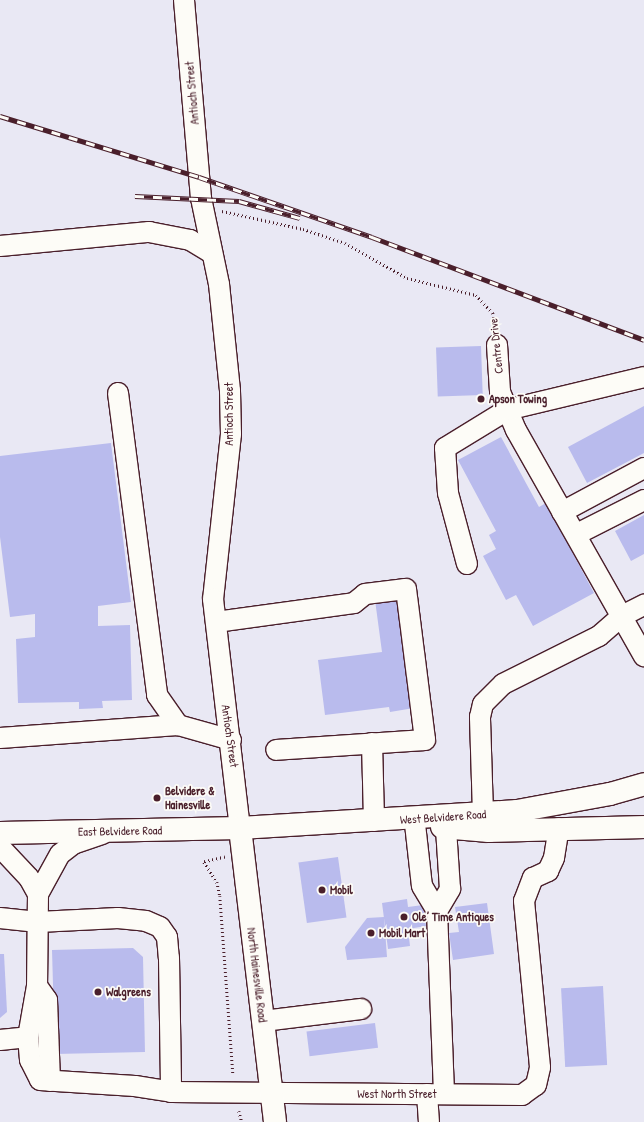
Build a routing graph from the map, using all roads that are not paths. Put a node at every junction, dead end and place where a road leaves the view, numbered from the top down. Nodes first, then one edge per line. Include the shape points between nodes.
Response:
1 (184, 0) edge
2 (0, 246) edge
3 (212, 253) junction
4 (497, 345) road end
5 (644, 377) edge
6 (118, 393) dead end
7 (508, 410) junction
8 (644, 468) edge
9 (644, 500) edge
10 (562, 512) junction
11 (577, 534) junction
12 (467, 564) dead end
13 (644, 605) edge
14 (622, 616) junction
15 (216, 622) junction
16 (644, 656) edge
17 (178, 725) junction
18 (0, 738) edge
19 (231, 740) junction
20 (372, 743) junction
21 (276, 750) dead end
22 (644, 784) edge
23 (483, 814) junction
24 (366, 822) junction
25 (415, 824) junction
26 (644, 827) edge
27 (240, 828) junction
28 (446, 828) junction
29 (559, 828) junction
30 (125, 831) junction
31 (0, 833) edge
32 (0, 847) edge
33 (38, 894) junction
34 (437, 911) junction
35 (0, 918) edge
36 (38, 922) junction
37 (37, 986) junction
38 (361, 1009) dead end
39 (263, 1022) junction
40 (28, 1037) junction
41 (0, 1040) edge
42 (50, 1081) junction
43 (170, 1092) junction
44 (272, 1093) junction
45 (436, 1094) junction
46 (275, 1122) edge
47 (429, 1122) edge

1 - 3 street, Antioch Street via 204,214
2 - 3 street via 149,232 190,240
3 - 15 street, Antioch Street via 226,337 231,434 215,557
4 - 7 street, Centre Drive via 500,392
5 - 7 street
6 - 17 street via 157,695
7 - 10 street, Centre Drive
7 - 12 street via 445,448 448,493
8 - 10 street
9 - 11 street
10 - 11 street, Centre Drive
11 - 14 street, Centre Drive
13 - 14 street
14 - 16 street, Centre Drive
14 - 23 street via 599,636 503,684 483,704 480,717
15 - 19 street, Antioch Street
15 - 20 street via 354,603 365,594 406,589 425,740
17 - 18 street
17 - 19 street
19 - 27 street, Antioch Street
20 - 21 street
20 - 24 street
22 - 23 main road, West Belvidere Road via 586,799
23 - 24 main road, West Belvidere Road
24 - 25 main road
24 - 27 main road, West Belvidere Road
25 - 28 main road
25 - 34 street via 422,886
26 - 29 main road
27 - 30 main road, East Belvidere Road
27 - 39 main road, North Hainesville Road
28 - 29 main road via 489,832
28 - 34 street via 450,889
29 - 45 street, West North Street via 554,858 548,871 533,878 524,901 540,1067 536,1085 522,1095
30 - 31 main road, East Belvidere Road
30 - 33 street via 100,834 73,844 60,854
32 - 33 street via 29,878
33 - 36 street
34 - 45 street
35 - 36 street
36 - 37 street
36 - 43 street via 118,918 146,920 160,927 167,937 169,958
37 - 40 street
37 - 42 street via 47,1000
38 - 39 street
39 - 44 main road, North Hainesville Road
40 - 41 street
40 - 42 street via 30,1060 40,1080
42 - 43 street, West North Street via 135,1086
43 - 44 street, West North Street via 236,1095
44 - 45 street, West North Street
44 - 46 main road, North Hainesville Road
45 - 47 street

